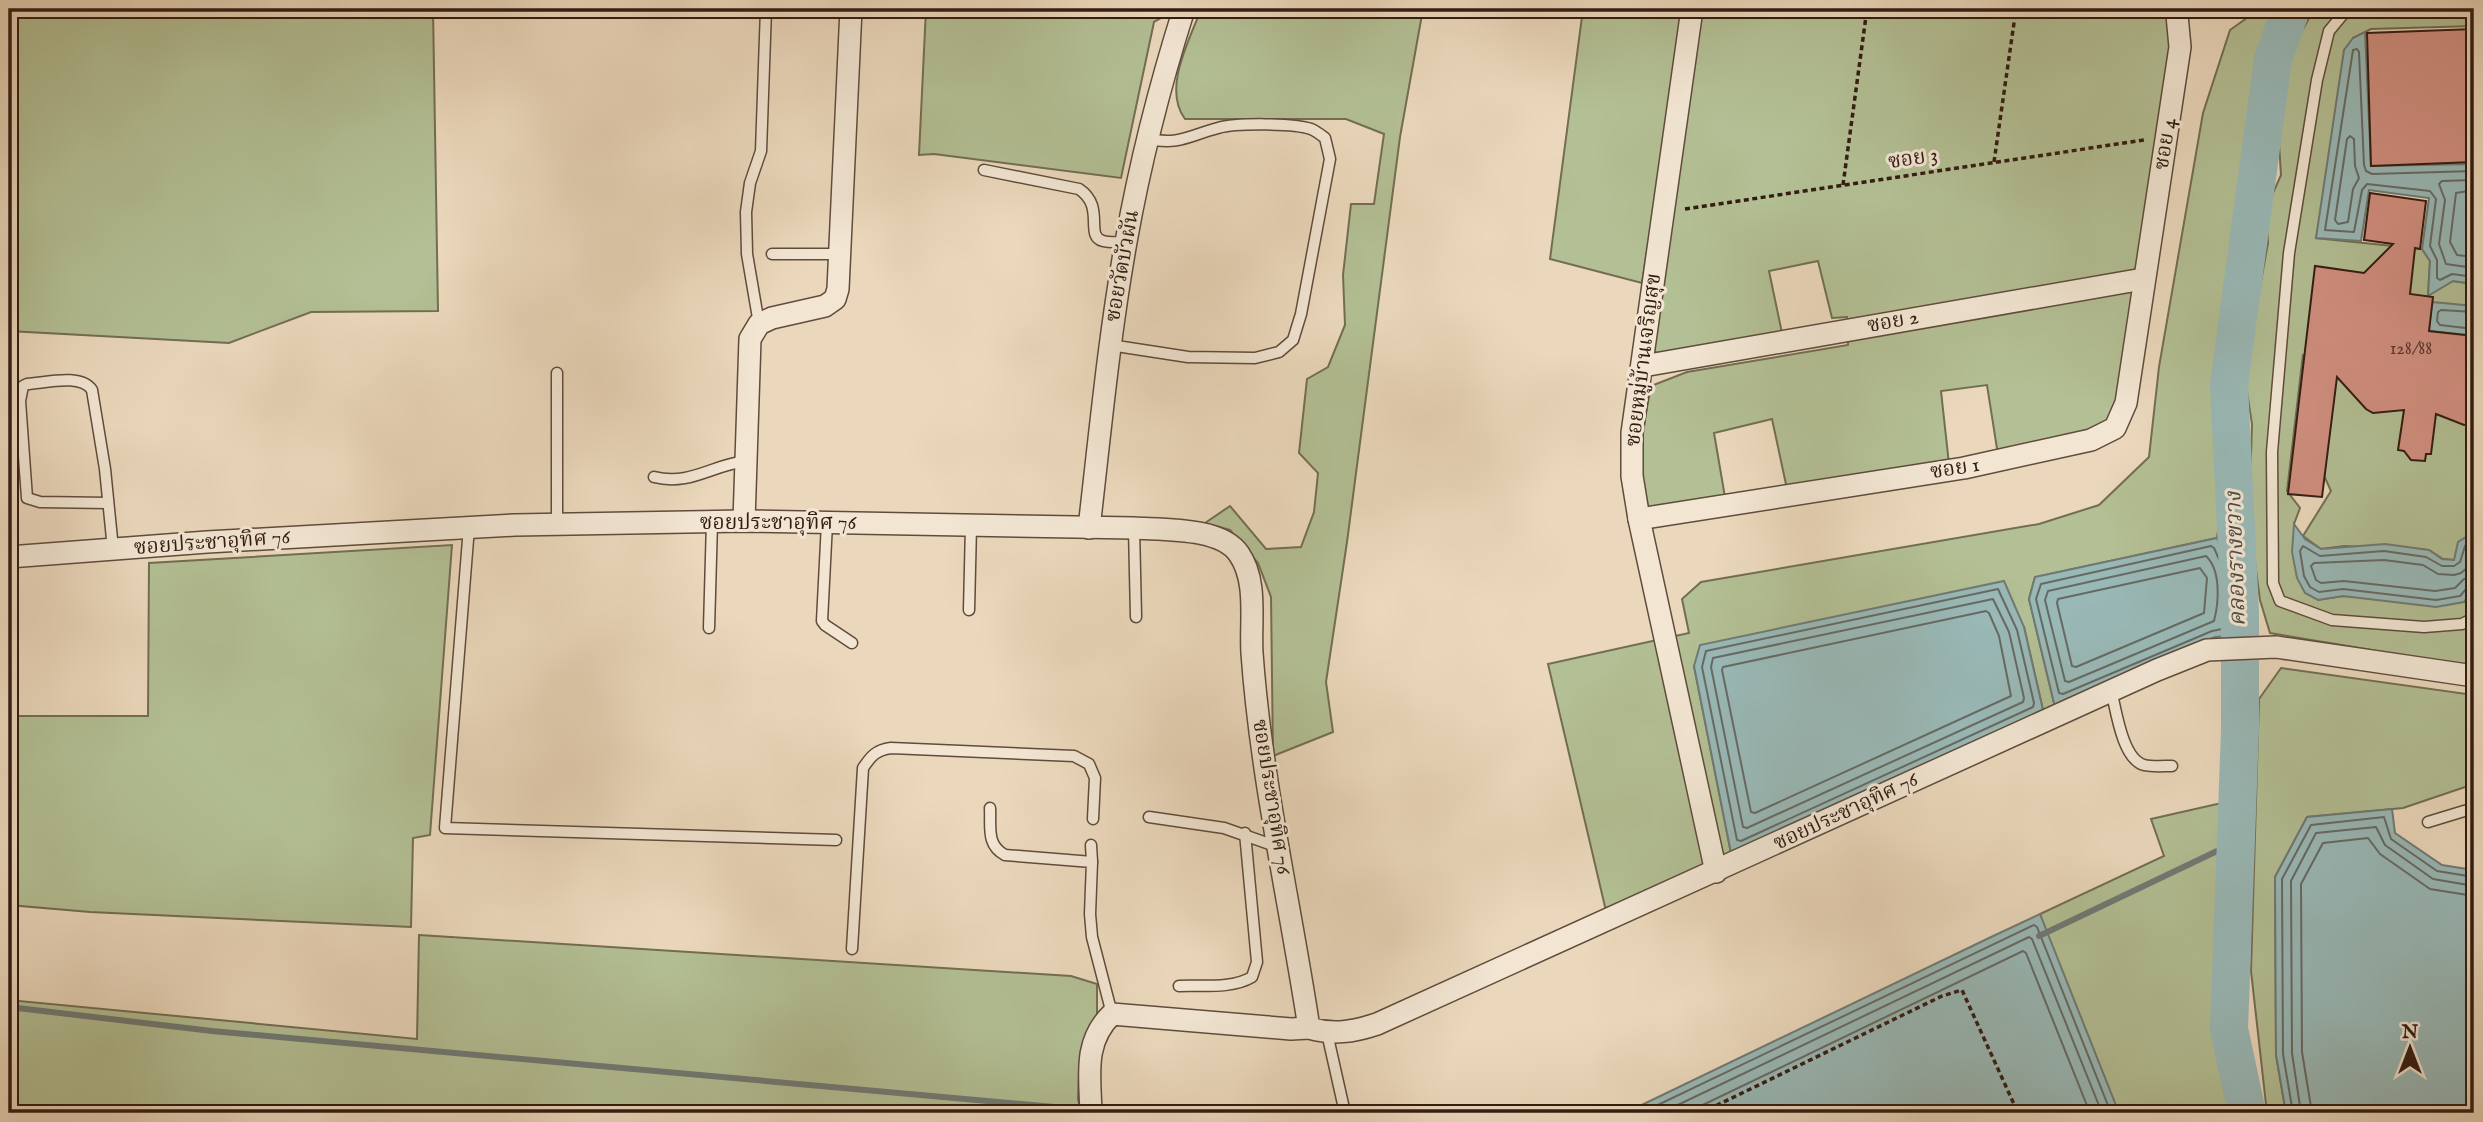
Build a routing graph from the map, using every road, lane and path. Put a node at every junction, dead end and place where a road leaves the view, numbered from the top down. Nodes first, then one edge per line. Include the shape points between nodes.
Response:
1 (766, 9) edge
2 (851, 9) edge
3 (1184, 9) edge
4 (1692, 9) edge
5 (1867, 9) edge
6 (2015, 9) edge
7 (2174, 9) edge
8 (2355, 9) edge
9 (2168, 136) junction
10 (1148, 139) junction
11 (1994, 162) junction
12 (984, 170) dead end
13 (1843, 185) junction
14 (1662, 212) junction
15 (1126, 242) junction
16 (772, 254) dead end
17 (840, 254) junction
18 (2143, 279) junction
19 (759, 324) junction
20 (1110, 345) junction
21 (1643, 366) junction
22 (557, 373) dead end
23 (746, 461) junction
24 (654, 477) dead end
25 (108, 503) junction
26 (1639, 519) junction
27 (712, 522) junction
28 (744, 522) junction
29 (827, 523) junction
30 (557, 524) junction
31 (971, 526) junction
32 (469, 527) junction
33 (1089, 528) junction
34 (1134, 528) junction
35 (113, 549) junction
36 (9, 557) edge
37 (969, 610) dead end
38 (1136, 617) dead end
39 (2474, 618) edge
40 (709, 628) dead end
41 (852, 643) dead end
42 (2474, 676) edge
43 (2111, 690) junction
44 (2172, 766) dead end
45 (990, 808) dead end
46 (2474, 808) edge
47 (1149, 817) dead end
48 (1093, 819) dead end
49 (2428, 821) dead end
50 (1245, 833) junction
51 (836, 840) dead end
52 (1091, 845) dead end
53 (1278, 847) junction
54 (1091, 862) junction
55 (1716, 872) junction
56 (852, 949) dead end
57 (1179, 986) dead end
58 (1112, 1014) junction
59 (1318, 1030) junction
60 (1091, 1113) edge
61 (1345, 1113) edge
62 (1701, 1113) edge
63 (2018, 1113) edge

1 - 19 lane via 761,151 746,212 747,254
2 - 17 street
3 - 10 street, ซอยวัดบัวผัน
4 - 14 street, ซอยหมู่บ้านเจริญสุข
5 - 13 path
6 - 11 path
7 - 9 street, ซอย 4 via 2180,47
8 - 39 lane via 2344,13 2329,31 2289,253 2272,452 2273,583 2280,601 2332,620 2424,628 2462,624
9 - 11 path, ซอย 3
9 - 18 street, ซอย 4
10 - 15 street, ซอยวัดบัวผัน
10 - 20 lane via 1182,141 1220,127 1284,125 1311,129 1325,138 1330,159 1293,341 1279,352 1255,358 1188,357
11 - 13 path, ซอย 3
12 - 15 lane via 1079,189 1093,203 1096,237
13 - 14 path, ซอย 3
14 - 21 street, ซอยหมู่บ้านเจริญสุข
15 - 20 street, ซอยวัดบัวผัน
16 - 17 lane
17 - 19 street via 835,299 825,306
18 - 21 street, ซอย 2
18 - 26 street, ซอย 1 via 2126,403 2115,428 2091,440 1964,468
19 - 23 street via 750,339
20 - 33 street, ซอยวัดบัวผัน
21 - 26 street, ซอยหมู่บ้านเจริญสุข via 1632,433
22 - 30 lane
23 - 24 lane via 690,479
23 - 28 street
25 - 25 lane via 90,386 66,381 23,386 20,401 27,498
25 - 35 lane
26 - 55 street, ซอยหมู่บ้านเจริญสุข
27 - 28 street, ซอยประชาอุทิศ 76
27 - 30 street, ซอยประชาอุทิศ 76
27 - 40 lane
28 - 29 street, ซอยประชาอุทิศ 76
29 - 31 street, ซอยประชาอุทิศ 76
29 - 41 lane via 822,621
30 - 32 street, ซอยประชาอุทิศ 76
31 - 33 street, ซอยประชาอุทิศ 76
31 - 37 lane
32 - 35 street, ซอยประชาอุทิศ 76
32 - 51 lane via 445,828
33 - 34 street, ซอยประชาอุทิศ 76
34 - 38 lane
34 - 53 street, ซอยประชาอุทิศ 76 via 1219,538 1238,552 1249,576 1258,726
35 - 36 street, ซอยประชาอุทิศ 76
42 - 43 street, ซอยประชาอุทิศ 76 via 2276,647 2207,650
43 - 44 lane via 2133,759 2143,765
43 - 55 street, ซอยประชาอุทิศ 76
45 - 54 lane via 992,842 1005,855
46 - 49 lane
47 - 50 lane
48 - 56 lane via 1095,778 1089,764 1074,756 879,750 863,768
50 - 53 lane
50 - 57 lane via 1257,962 1252,977 1229,984
52 - 54 lane
53 - 59 street, ซอยประชาอุทิศ 76
54 - 58 lane via 1092,937
55 - 59 street, ซอยประชาอุทิศ 76 via 1377,1024 1353,1032
58 - 59 street
58 - 60 street via 1091,1044
59 - 61 lane
62 - 63 path via 1962,990

